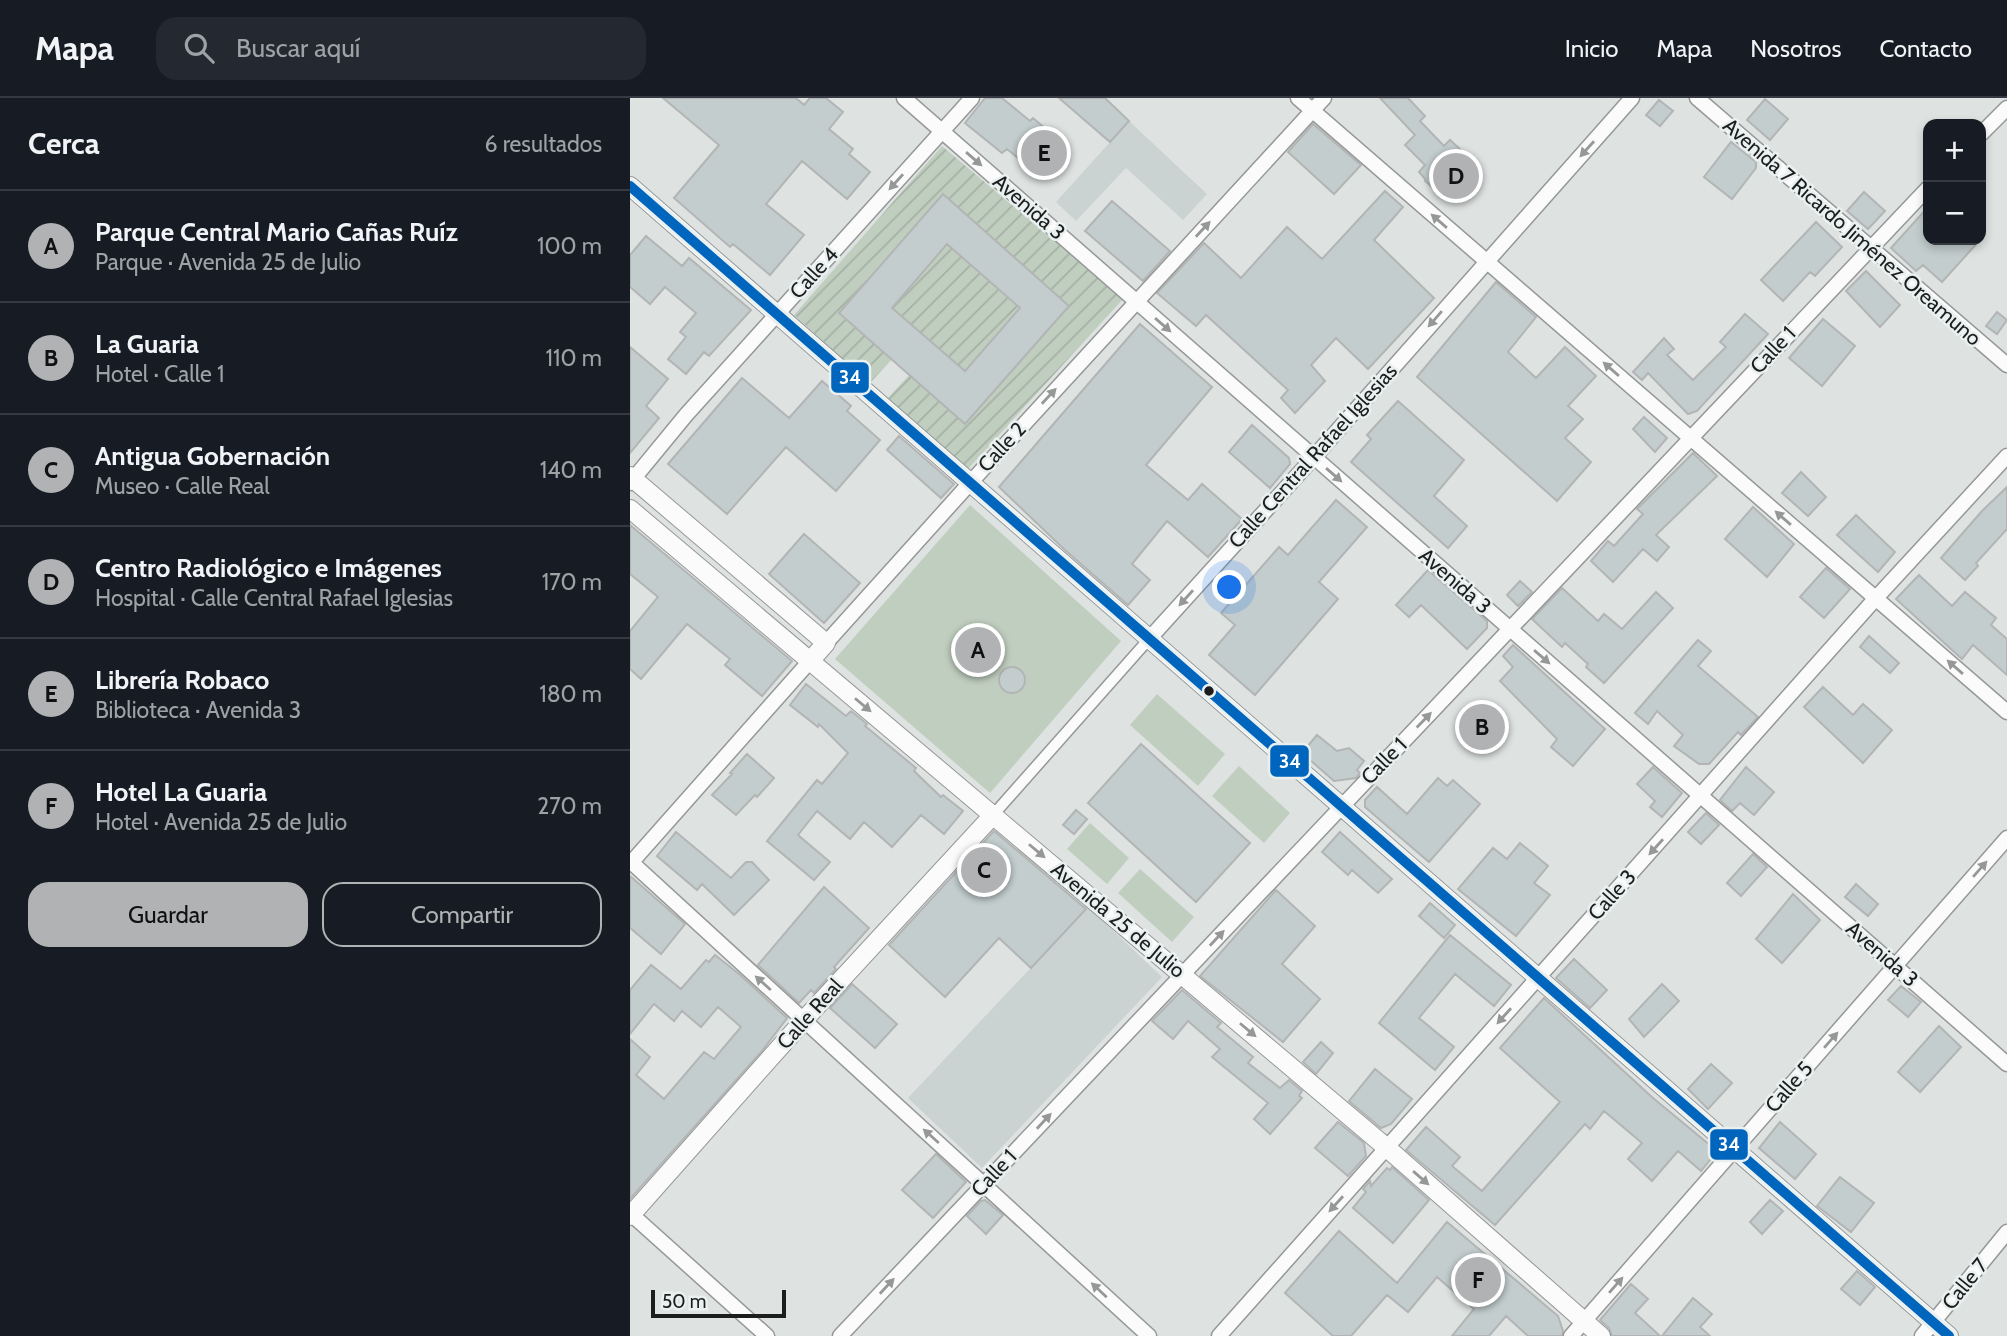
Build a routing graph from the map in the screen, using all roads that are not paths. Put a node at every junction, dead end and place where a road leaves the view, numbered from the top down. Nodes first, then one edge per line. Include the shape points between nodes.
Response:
1 (904, 98) edge
2 (972, 98) edge
3 (1298, 98) edge
4 (1324, 98) edge
5 (1632, 98) edge
6 (1697, 98) edge
7 (2007, 108) edge
8 (1312, 110) junction
9 (1986, 129) edge
10 (941, 131) junction
11 (630, 186) edge
12 (1923, 193) edge
13 (1870, 247) junction
14 (1486, 261) junction
15 (1136, 302) junction
16 (777, 314) junction
17 (2007, 365) edge
18 (1690, 438) junction
19 (2007, 456) edge
20 (1314, 457) junction
21 (631, 479) edge
22 (970, 482) junction
23 (630, 509) edge
24 (1876, 598) junction
25 (1510, 629) junction
26 (1149, 639) junction
27 (827, 643) junction
28 (810, 661) junction
29 (2007, 712) edge
30 (1701, 796) junction
31 (1341, 806) junction
32 (994, 814) junction
33 (2007, 838) edge
34 (630, 862) edge
35 (1896, 967) junction
36 (1183, 974) junction
37 (1538, 978) junction
38 (804, 1020) junction
39 (2007, 1064) edge
40 (1387, 1147) junction
41 (1735, 1150) junction
42 (984, 1185) junction
43 (630, 1215) edge
44 (2007, 1232) edge
45 (1584, 1321) junction
46 (1928, 1329) edge
47 (767, 1336) edge
48 (840, 1336) edge
49 (1149, 1336) edge
50 (1219, 1336) edge
51 (1571, 1336) edge
52 (1601, 1336) edge
53 (1949, 1336) edge

1 - 10 street, Avenida 3
2 - 10 street, Calle 4
3 - 8 street
4 - 8 street, Calle 2
5 -> 14 street, Calle Central Rafael Iglesias
6 - 13 street, Avenida 7 Ricardo Jiménez Oreamuno
7 - 9 street
14 -> 8 street
15 -> 8 street, Calle 2
10 -> 15 street, Avenida 3
10 -> 16 street, Calle 4
11 - 16 street
12 - 13 street, Calle 1
13 - 17 street, Avenida 7 Ricardo Jiménez Oreamuno
13 - 18 street, Calle 1
18 -> 14 street
14 -> 20 street, Calle Central Rafael Iglesias
15 -> 20 street, Avenida 3
22 -> 15 street, Calle 2
16 - 21 street, Calle 4
16 - 22 street
24 -> 18 street
18 - 25 street, Calle 1
19 - 24 street, Calle 3
20 -> 25 street, Avenida 3
20 -> 26 street, Calle Central Rafael Iglesias
21 - 27 street
22 - 26 street
22 - 27 street, Calle 2
23 - 28 street, Avenida 25 de Julio
29 -> 24 street
24 - 30 street, Calle 3
25 -> 30 street, Avenida 3
31 -> 25 street, Calle 1
26 - 31 street
26 - 32 street, Calle Central Rafael Iglesias
27 - 28 street, Calle 2
28 -> 32 street, Avenida 25 de Julio
28 - 34 street, Calle 2
30 - 35 street, Avenida 3
30 -> 37 street, Calle 3
36 -> 31 street, Calle 1
31 - 37 street
32 -> 36 street, Avenida 25 de Julio
32 - 38 street, Calle Real
35 -> 33 street, Calle 5
38 -> 34 street
35 - 39 street, Avenida 3
41 -> 35 street, Calle 5
36 -> 40 street, Avenida 25 de Julio
42 -> 36 street, Calle 1
37 -> 40 street, Calle 3
37 - 41 street
42 -> 38 street
38 - 43 street, Calle Real
40 -> 45 street, Avenida 25 de Julio
40 -> 50 street, Calle 3
45 -> 41 street, Calle 5
41 - 46 street
48 -> 42 street, Calle 1
49 -> 42 street
43 - 47 street
44 - 46 street, Calle 7
45 - 51 street, Calle 5
45 - 52 street, Avenida 25 de Julio
46 - 53 street

